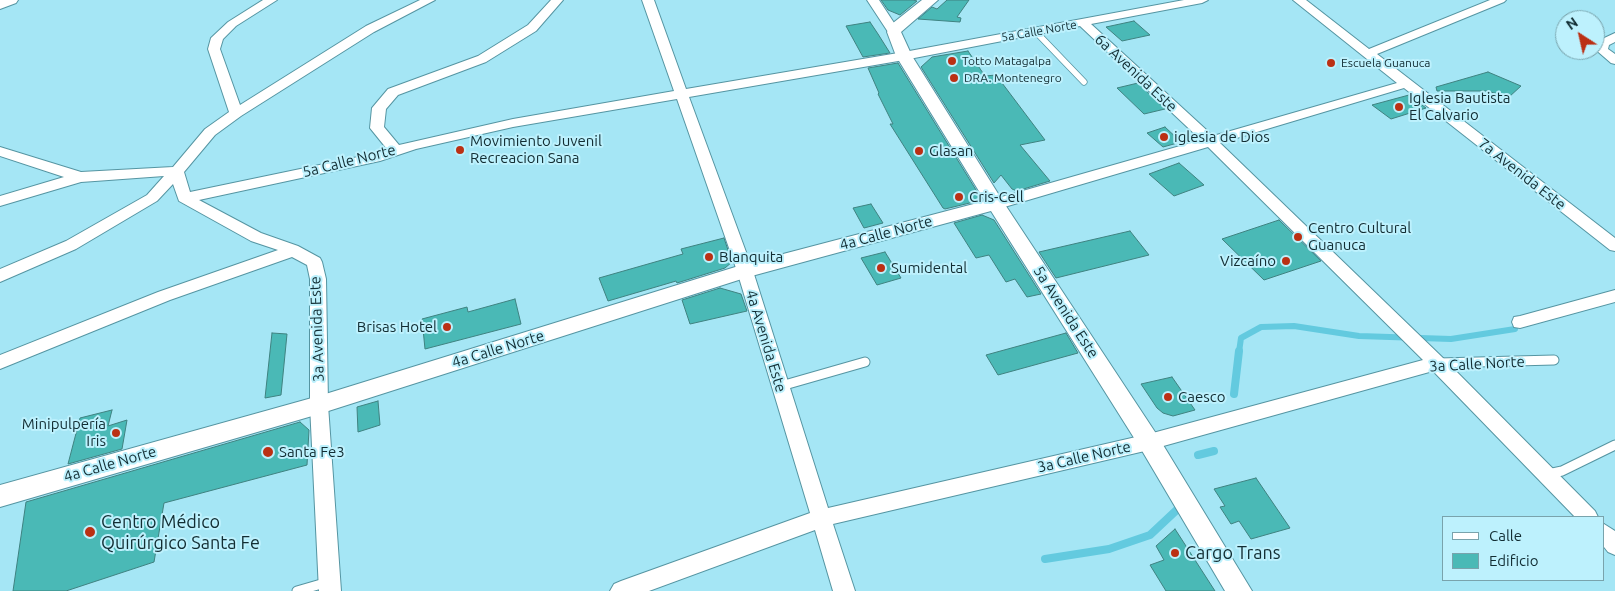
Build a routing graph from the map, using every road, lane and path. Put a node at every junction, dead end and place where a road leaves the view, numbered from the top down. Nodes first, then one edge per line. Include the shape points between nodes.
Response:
1 (11, 0) edge
2 (271, 0) edge
3 (429, 0) edge
4 (557, 0) edge
5 (648, 0) edge
6 (873, 0) edge
7 (930, 0) edge
8 (1202, 0) edge
9 (1299, 0) edge
10 (1500, 0) edge
11 (0, 5) edge
12 (1083, 23) junction
13 (894, 32) junction
14 (1036, 32) junction
15 (1615, 37) edge
16 (1367, 54) junction
17 (904, 56) junction
18 (1615, 60) edge
19 (1084, 82) dead end
20 (1406, 84) junction
21 (681, 93) junction
22 (236, 113) junction
23 (1209, 140) junction
24 (396, 150) junction
25 (0, 151) edge
26 (177, 171) junction
27 (80, 177) junction
28 (184, 198) junction
29 (0, 201) edge
30 (996, 204) junction
31 (1615, 246) edge
32 (294, 250) junction
33 (745, 272) junction
34 (0, 276) edge
35 (1615, 296) edge
36 (1520, 322) dead end
37 (1554, 360) dead end
38 (0, 362) edge
39 (865, 362) dead end
40 (1437, 363) junction
41 (781, 386) junction
42 (319, 405) junction
43 (1149, 442) junction
44 (1615, 445) edge
45 (1546, 474) junction
46 (0, 496) edge
47 (1587, 516) edge
48 (822, 518) junction
49 (1605, 535) edge
50 (1615, 545) edge
51 (330, 586) edge
52 (297, 591) edge
53 (621, 591) edge
54 (844, 591) edge
55 (1239, 591) edge

1 - 11 street
2 - 22 street via 232,24 217,38 214,49
3 - 22 street via 370,29
4 - 24 street via 532,28 482,59 394,92 379,108 377,128
5 - 21 street, 4a Avenida Este
6 - 13 street
7 - 13 street
8 - 12 street, 5a Calle Norte
9 - 16 street, 7a Avenida Este
10 - 16 street
12 - 14 street, 5a Calle Norte
12 - 23 street, 6a Avenida Este
13 - 17 street, 5a Avenida Este
14 - 17 street, 5a Calle Norte
14 - 19 lane
15 - 18 street via 1604,43 1602,50
16 - 20 street, 7a Avenida Este
17 - 21 street, 5a Calle Norte
17 - 30 street, 5a Avenida Este
20 - 23 street
20 - 31 street, 7a Avenida Este
21 - 24 street, 5a Calle Norte via 514,122
21 - 33 street, 4a Avenida Este
22 - 26 street via 210,132
23 - 30 street
23 - 40 street, 6a Avenida Este
24 - 28 street, 5a Calle Norte via 380,157
25 - 27 street
26 - 27 street
26 - 28 street
26 - 34 street via 152,198 71,245
27 - 29 street
28 - 32 street, 3a Avenida Este via 256,237
30 - 33 street, 4a Calle Norte
30 - 43 street, 5a Avenida Este
32 - 38 street via 164,296
32 - 42 street, 3a Avenida Este via 314,262 318,279
33 - 41 street, 4a Avenida Este
33 - 42 street, 4a Calle Norte
35 - 36 street
37 - 40 lane, 3a Calle Norte
39 - 41 lane
40 - 43 street, 3a Calle Norte
40 - 45 street, 6a Avenida Este
41 - 48 street, 4a Avenida Este
42 - 46 street, 4a Calle Norte
42 - 51 street, 3a Avenida Este
43 - 48 street, 3a Calle Norte
43 - 55 street, 5a Avenida Este
44 - 45 lane via 1562,471
45 - 47 street, 6a Avenida Este
48 - 53 street, 3a Calle Norte
48 - 54 street, 4a Avenida Este
49 - 50 street
51 - 52 lane

